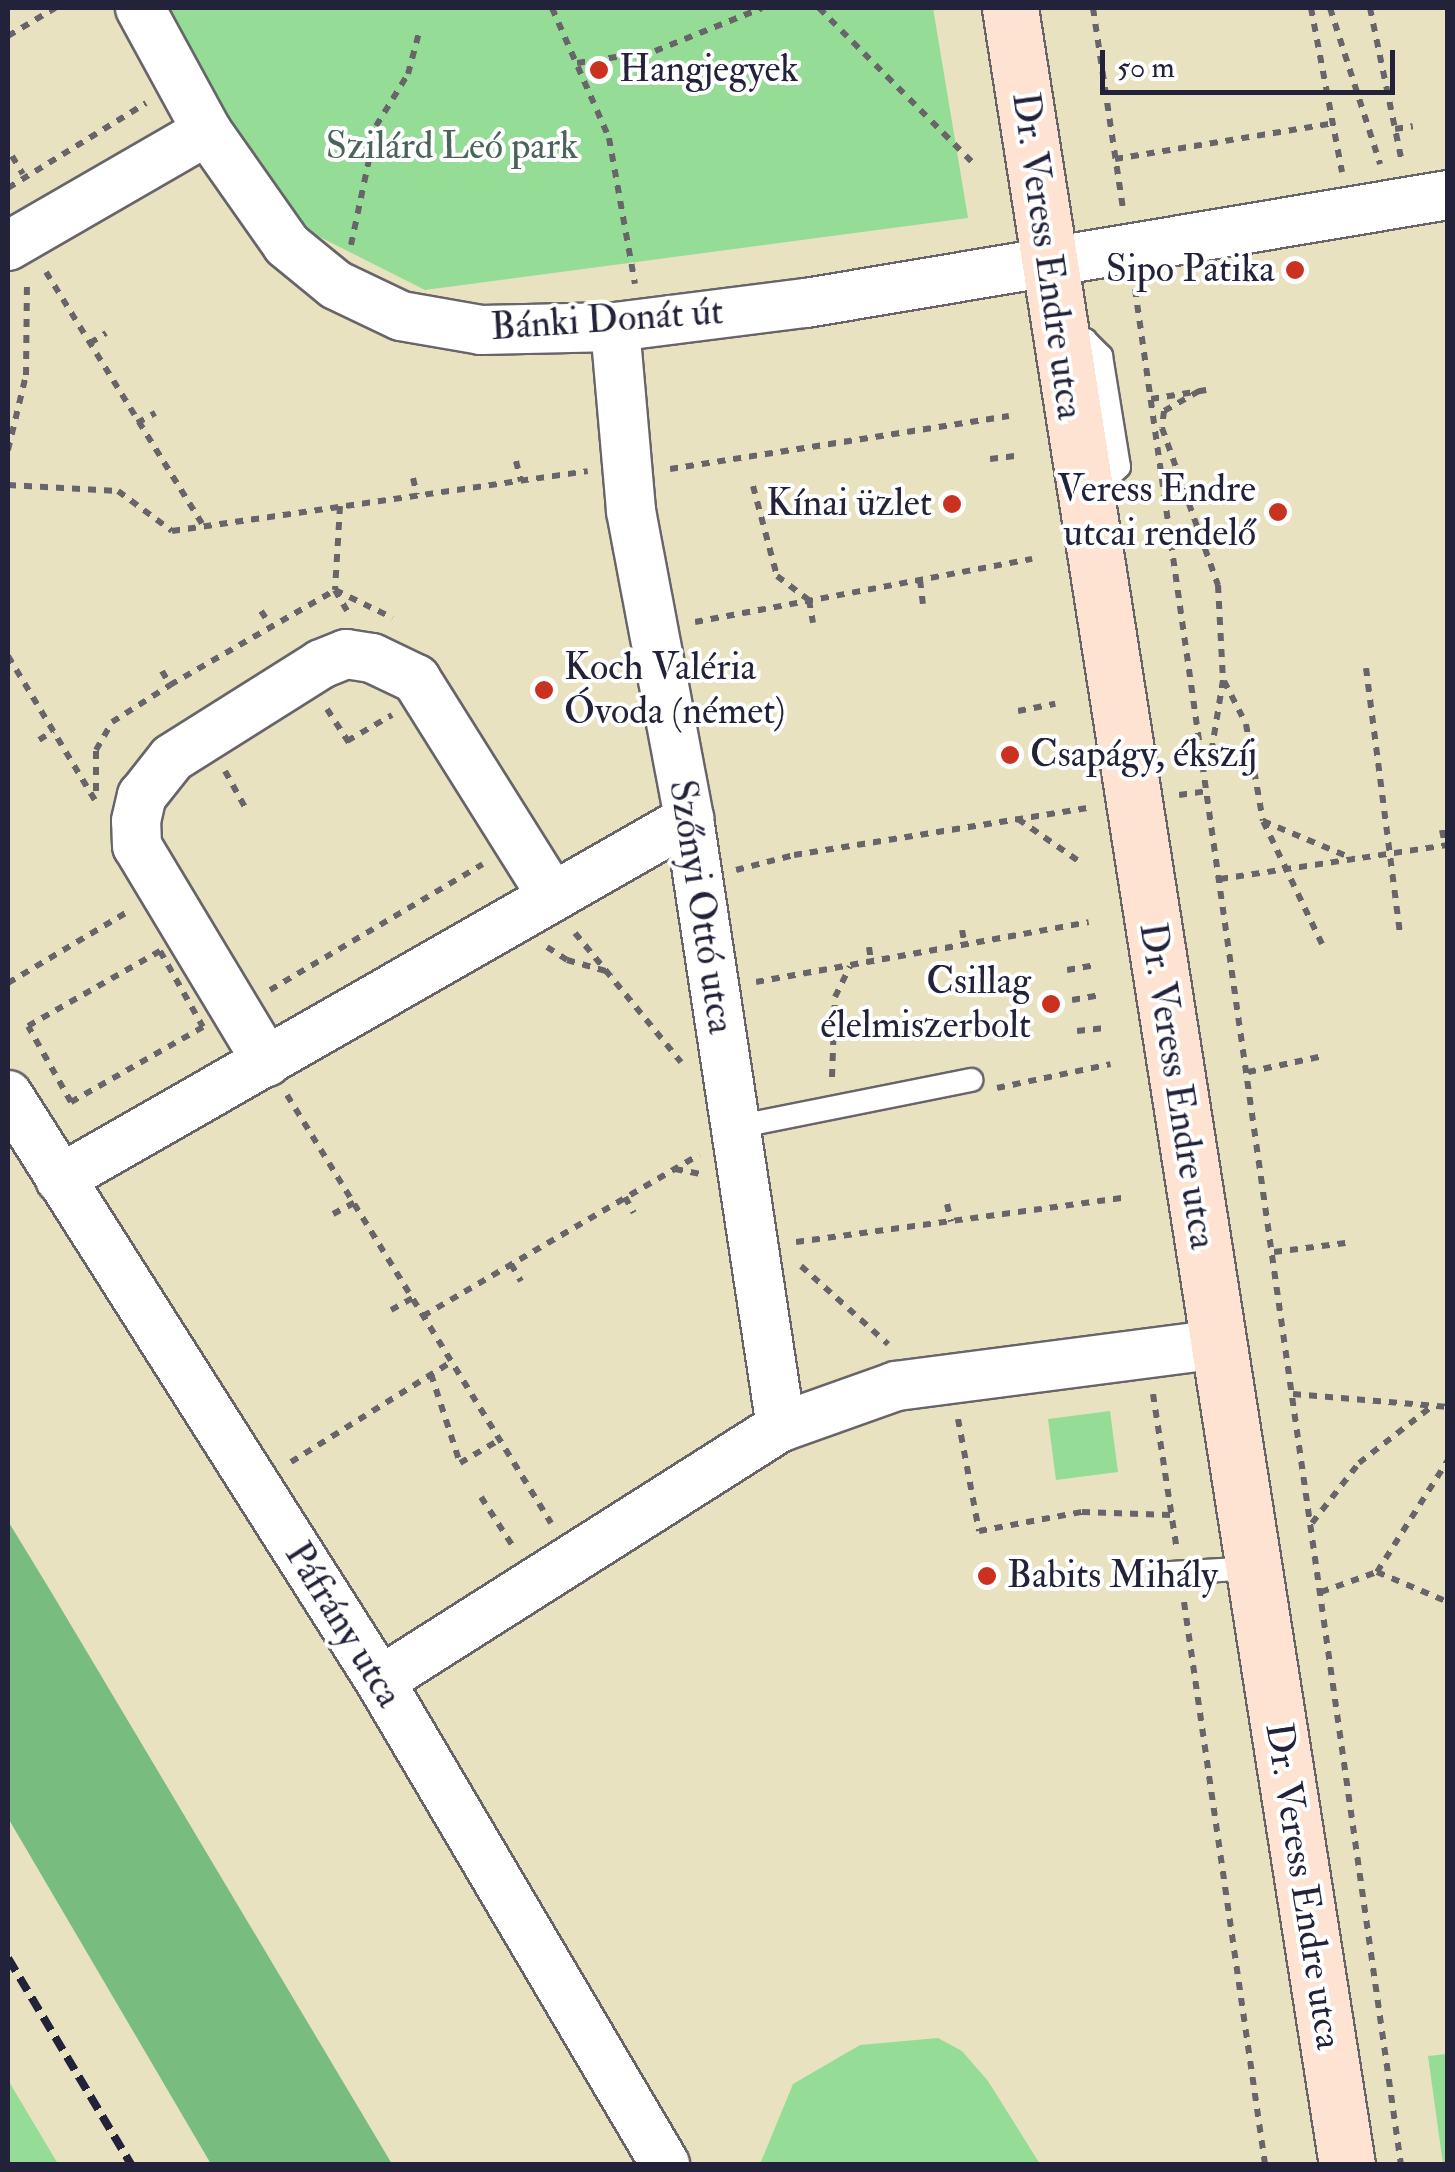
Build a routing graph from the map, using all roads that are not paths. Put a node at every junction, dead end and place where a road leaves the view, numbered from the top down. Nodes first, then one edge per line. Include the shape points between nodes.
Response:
1 (140, 8) edge
2 (1010, 8) edge
3 (207, 130) junction
4 (1426, 188) edge
5 (23, 260) edge
6 (1046, 266) junction
7 (628, 326) junction
8 (689, 818) junction
9 (553, 921) junction
10 (271, 1070) junction
11 (977, 1085) road end
12 (8, 1095) edge
13 (721, 1139) junction
14 (60, 1179) junction
15 (1219, 1344) junction
16 (781, 1427) junction
17 (1252, 1568) junction
18 (1174, 1573) road end
19 (380, 1681) junction
20 (664, 2164) edge
21 (1347, 2164) edge

1 - 3 street, Bánki Donát út
2 - 6 street, Dr. Veress Endre utca
3 - 5 street
3 - 7 street, Bánki Donát út via 287,246 336,286 401,316 481,330
4 - 6 street, Bánki Donát út
6 - 7 street, Bánki Donát út
6 - 15 street, Dr. Veress Endre utca
7 - 8 street, Szőnyi Ottó utca via 631,511
8 - 9 street
8 - 13 street, Szőnyi Ottó utca via 715,990
9 - 10 street
9 - 10 street via 416,679 387,642 322,664 172,758 142,796 137,846
10 - 14 street
11 - 13 lane via 831,1108
12 - 14 street, Páfrány utca
13 - 16 street, Szőnyi Ottó utca
14 - 19 street, Páfrány utca
15 - 16 street via 896,1386
15 - 17 street, Dr. Veress Endre utca
16 - 19 street
17 - 18 lane
17 - 21 street, Dr. Veress Endre utca
19 - 20 street, Páfrány utca

